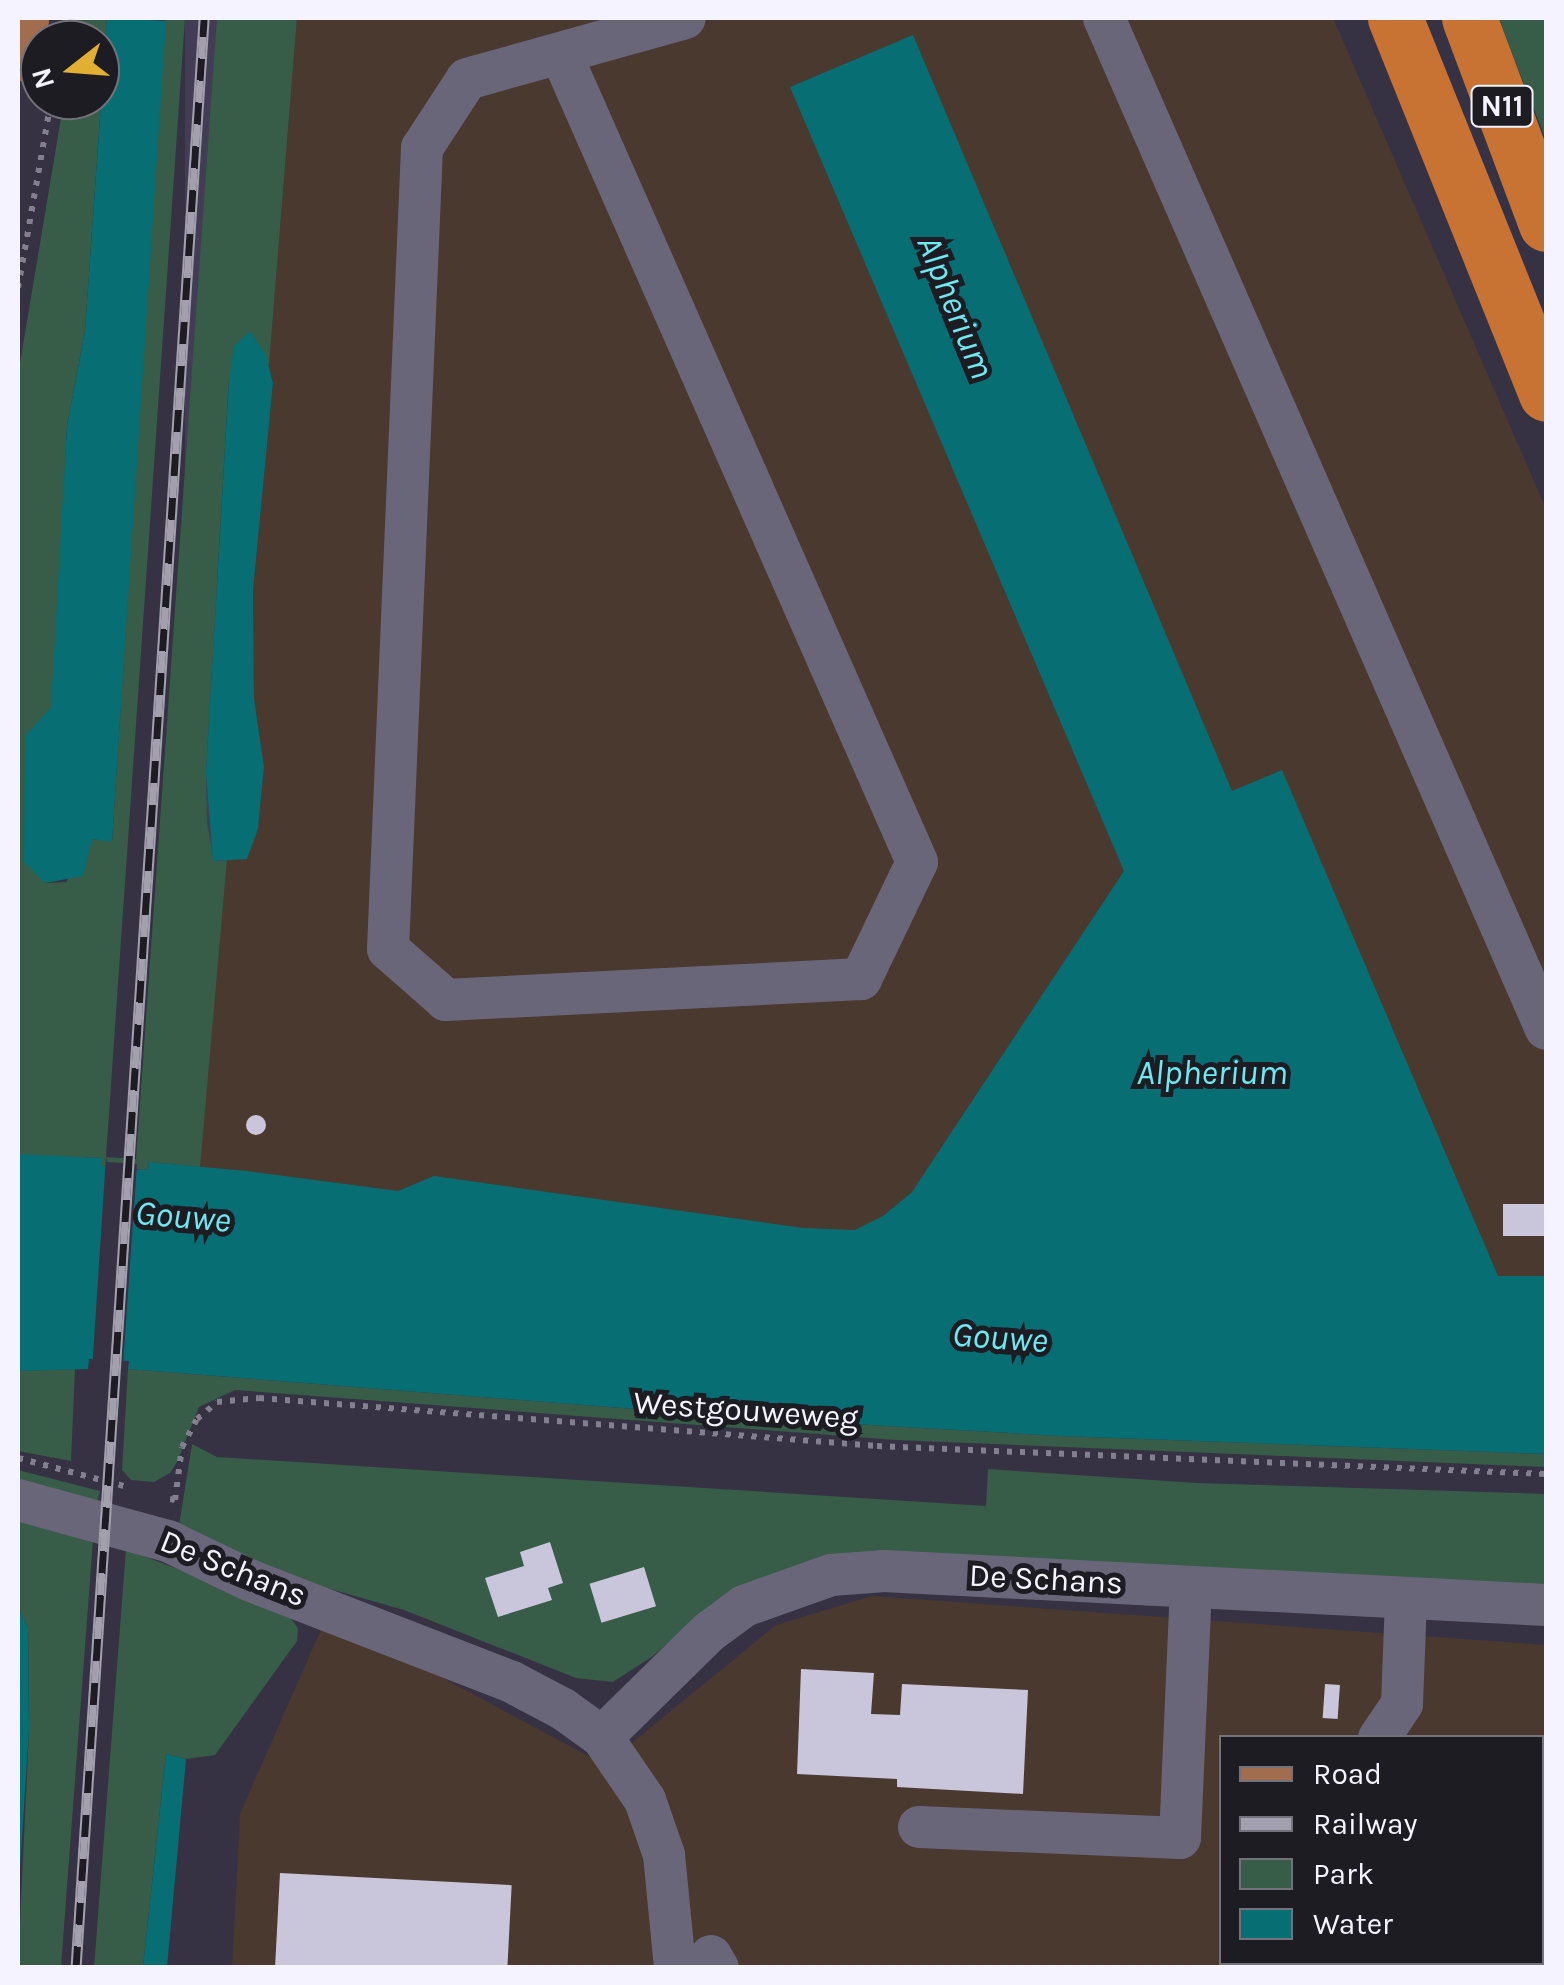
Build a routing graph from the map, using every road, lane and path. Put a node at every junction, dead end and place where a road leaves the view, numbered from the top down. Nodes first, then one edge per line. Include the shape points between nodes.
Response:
1 (21, 18) edge
2 (685, 18) edge
3 (1104, 18) edge
4 (1395, 18) edge
5 (1469, 18) edge
6 (18, 52) edge
7 (560, 54) junction
8 (47, 120) edge
9 (1546, 224) edge
10 (18, 288) edge
11 (1546, 394) edge
12 (1546, 1029) edge
13 (18, 1458) edge
14 (1546, 1474) edge
15 (126, 1486) dead end
16 (162, 1496) dead end
17 (18, 1500) edge
18 (1191, 1588) junction
19 (1406, 1598) junction
20 (1546, 1605) edge
21 (1381, 1735) edge
22 (602, 1737) junction
23 (919, 1827) dead end
24 (701, 1964) edge

1 - 6 main road
2 - 7 street
3 - 12 street
4 - 11 highway, N11
5 - 9 highway, N11
7 - 7 street via 467,79 422,148 388,949 446,1000 861,979 917,862
8 - 10 path
13 - 15 path
14 - 16 path, Westgouweweg via 877,1446 258,1398 217,1402 197,1419 182,1447 174,1500
17 - 22 street, De Schans via 168,1541 249,1580 512,1682
18 - 19 street, De Schans
18 - 22 street, De Schans via 831,1575 744,1606 708,1632
18 - 23 street via 1180,1838
19 - 20 street, De Schans
19 - 21 street via 1402,1704
22 - 24 street, De Schans via 646,1800

